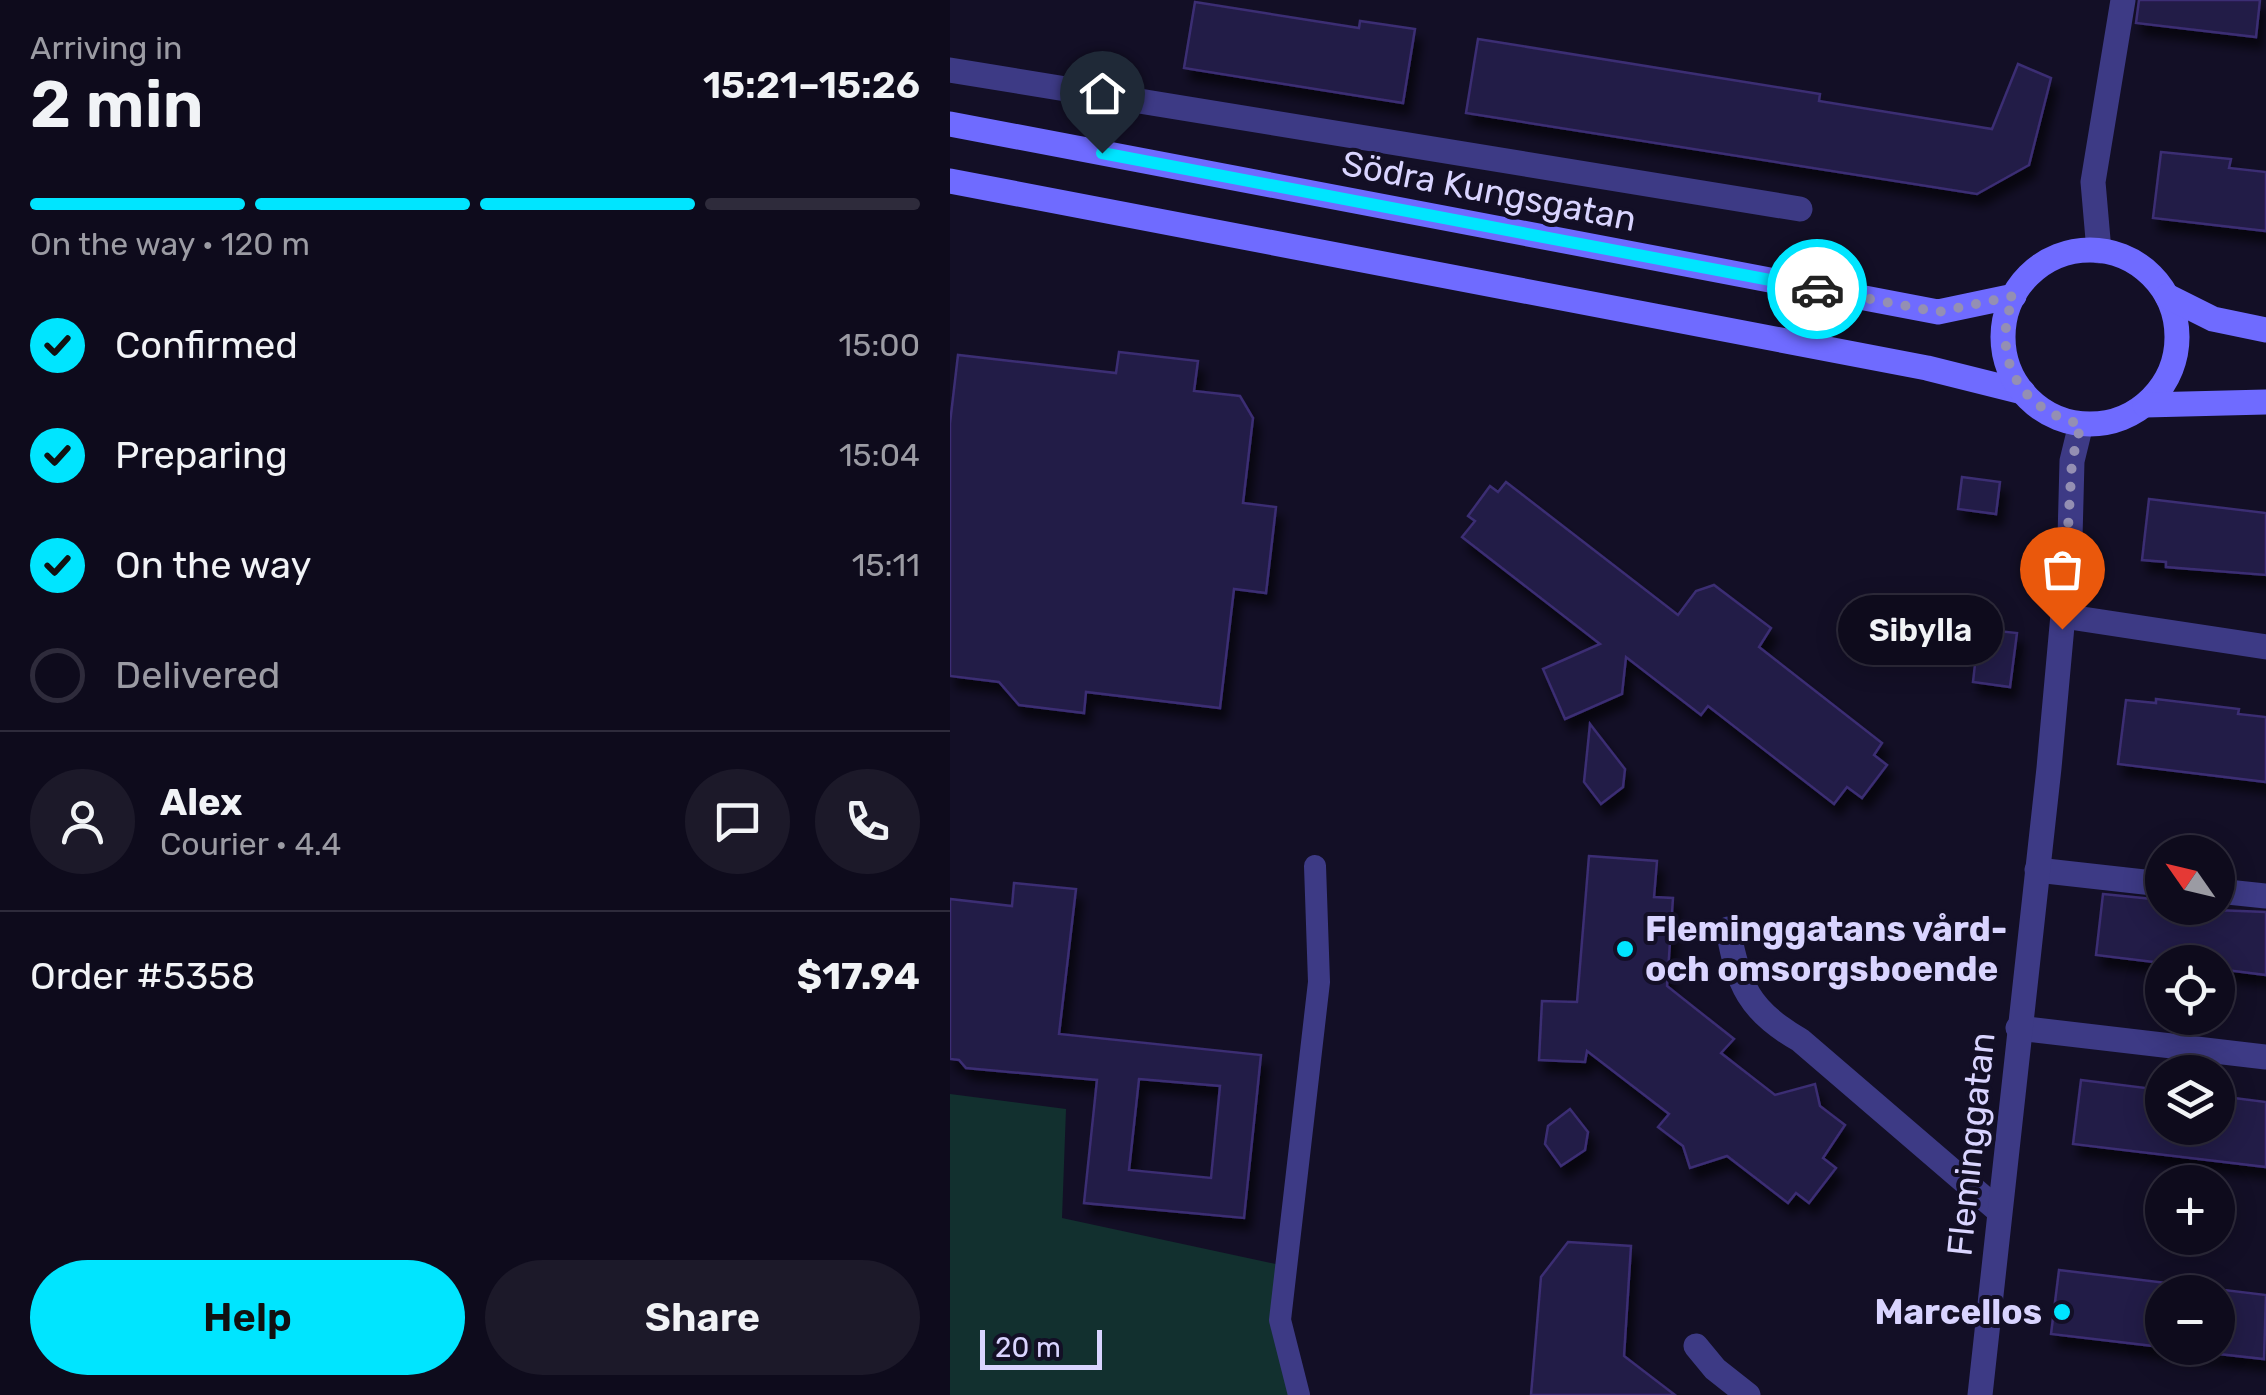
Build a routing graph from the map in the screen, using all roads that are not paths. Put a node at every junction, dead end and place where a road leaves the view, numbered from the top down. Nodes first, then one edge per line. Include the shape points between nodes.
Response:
1 (2123, 0) edge
2 (950, 70) edge
3 (950, 124) edge
4 (950, 182) edge
5 (1800, 208) dead end
6 (2099, 251) junction
7 (2014, 296) junction
8 (2167, 296) junction
9 (2266, 330) edge
10 (2023, 392) junction
11 (2266, 402) edge
12 (2144, 404) junction
13 (2081, 424) junction
14 (2063, 616) junction
15 (2266, 647) edge
16 (1315, 866) dead end
17 (2037, 870) junction
18 (2145, 882) edge
19 (2235, 893) edge
20 (2266, 896) edge
21 (1728, 929) dead end
22 (2018, 1028) junction
23 (2266, 1057) edge
24 (1999, 1211) junction
25 (1696, 1346) dead end
26 (1299, 1395) edge
27 (1748, 1395) edge
28 (1980, 1395) edge

1 - 6 street via 2093,182
2 - 5 street, Södra Kungsgatan
3 - 7 main road, Södra Kungsgatan via 1938,312
4 - 10 main road
6 - 7 main road via 2050,260
6 - 8 main road via 2146,270
7 - 10 main road via 2004,346
8 - 9 main road via 2213,319
8 - 12 main road via 2176,346 2166,378
10 - 13 main road via 2049,414
11 - 12 main road
12 - 13 main road via 2115,420
13 - 14 street, Fleminggatan via 2072,461
14 - 15 street
14 - 17 street, Fleminggatan
16 - 26 lane via 1318,982 1280,1320
17 - 18 street
17 - 22 street, Fleminggatan
19 - 20 street
21 - 24 street via 1735,970 1767,1022 1800,1040
22 - 23 street
22 - 24 street, Fleminggatan
24 - 28 street, Fleminggatan
25 - 27 street

